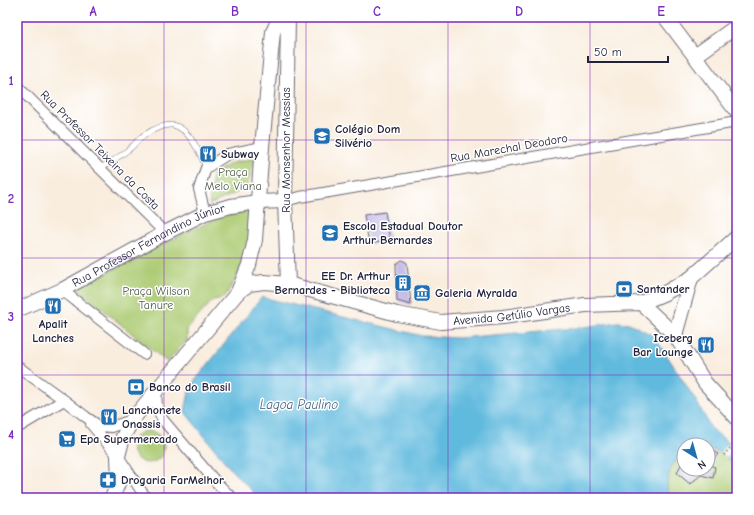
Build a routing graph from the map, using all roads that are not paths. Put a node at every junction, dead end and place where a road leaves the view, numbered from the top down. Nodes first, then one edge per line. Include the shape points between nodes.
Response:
1 (665, 17) edge
2 (285, 18) edge
3 (737, 26) edge
4 (695, 56) junction
5 (17, 86) edge
6 (737, 112) edge
7 (737, 122) edge
8 (262, 147) junction
9 (99, 168) junction
10 (206, 168) junction
11 (286, 201) junction
12 (257, 202) junction
13 (205, 213) junction
14 (165, 233) junction
15 (737, 237) edge
16 (691, 278) junction
17 (288, 284) junction
18 (62, 290) junction
19 (238, 292) junction
20 (641, 303) junction
21 (17, 310) edge
22 (675, 335) junction
23 (144, 354) dead end
24 (17, 366) edge
25 (156, 391) junction
26 (64, 400) junction
27 (86, 417) junction
28 (737, 418) edge
29 (132, 420) junction
30 (17, 428) edge
31 (117, 455) junction
32 (112, 498) edge
33 (146, 498) edge
34 (232, 498) edge

1 - 4 main road
2 - 8 main road, Rua Monsenhor Messias via 273,32
2 - 11 main road, Rua Monsenhor Messias
3 - 4 main road
4 - 6 main road
5 - 9 street, Rua Professor Teixeira da Costa
7 - 11 street, Rua Marechal Deodoro
8 - 10 street via 228,154
8 - 12 main road, Rua Monsenhor Messias
9 - 10 lane via 114,160 149,132 172,125 190,136
9 - 14 street, Rua Professor Teixeira da Costa
10 - 13 street via 199,189
11 - 12 main road, Rua Professor Fernandino Júnior
11 - 17 main road, Rua Monsenhor Messias
12 - 13 main road, Rua Professor Fernandino Júnior
12 - 19 main road, Rua Monsenhor Messias via 255,240 249,265
13 - 14 main road, Rua Professor Fernandino Júnior
14 - 18 main road, Rua Professor Fernandino Júnior
15 - 16 main road
16 - 20 main road
16 - 22 main road
17 - 19 main road, Avenida Getúlio Vargas via 249,284
17 - 20 main road, Avenida Getúlio Vargas via 397,314 441,322 503,317 585,305
18 - 21 main road, Rua Professor Fernandino Júnior
18 - 23 street
19 - 25 main road
20 - 22 main road
22 - 28 main road via 705,383
24 - 26 street
25 - 29 main road
25 - 34 street via 157,408 163,420
26 - 27 street
26 - 30 street
27 - 29 street via 99,426 111,427
27 - 31 street
29 - 31 main road
31 - 32 main road via 119,481
31 - 33 street

